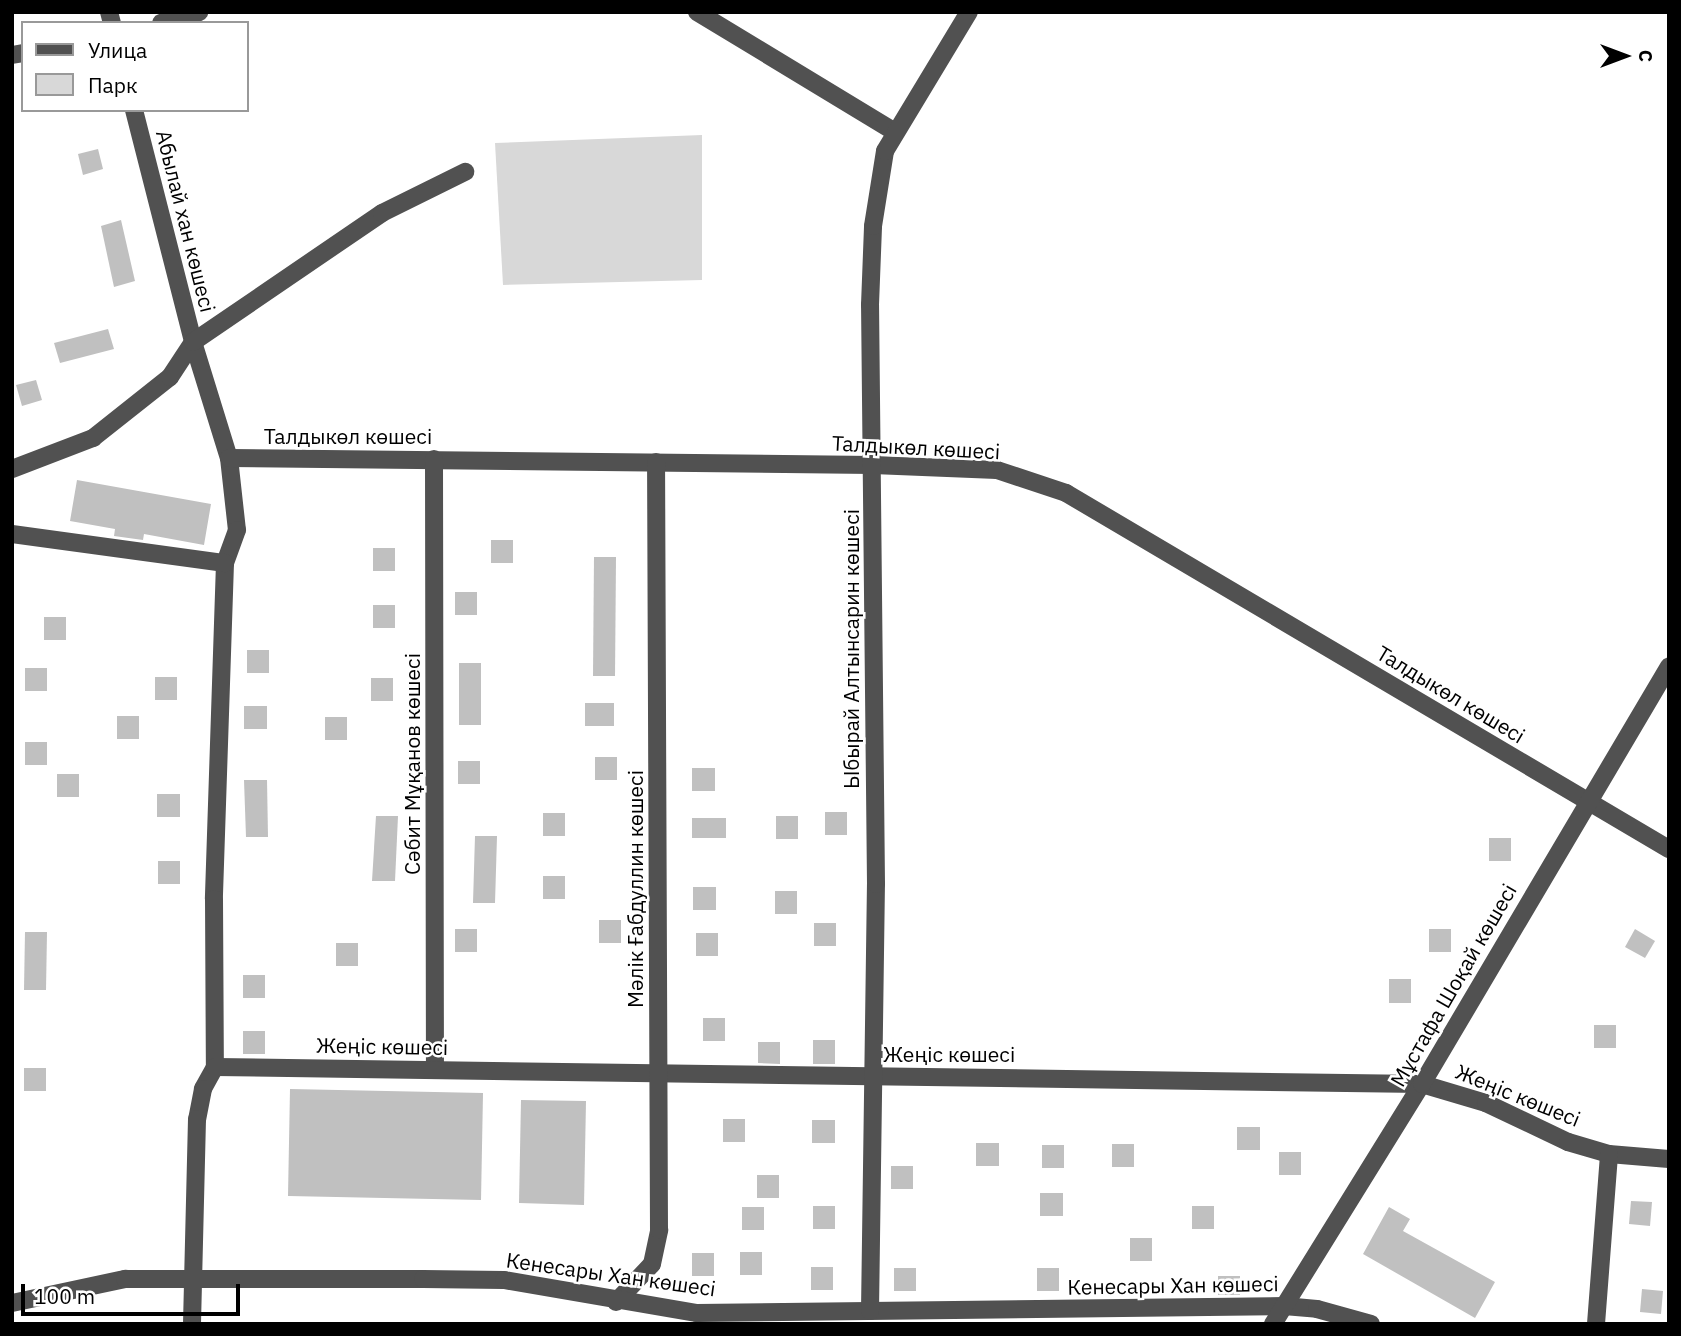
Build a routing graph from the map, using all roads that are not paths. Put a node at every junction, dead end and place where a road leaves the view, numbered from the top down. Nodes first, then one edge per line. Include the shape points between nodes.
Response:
1 (199, 12) edge
2 (697, 12) edge
3 (969, 12) edge
4 (169, 21) edge
5 (135, 112) edge
6 (895, 132) junction
7 (465, 172) dead end
8 (193, 342) junction
9 (229, 458) junction
10 (434, 459) junction
11 (656, 462) junction
12 (873, 465) junction
13 (12, 469) edge
14 (12, 534) edge
15 (225, 563) junction
16 (1669, 667) edge
17 (1586, 800) junction
18 (1669, 849) edge
19 (215, 1067) junction
20 (435, 1070) junction
21 (658, 1072) junction
22 (872, 1076) junction
23 (1422, 1084) junction
24 (1609, 1154) junction
25 (1669, 1159) edge
26 (192, 1276) junction
27 (616, 1302) junction
28 (12, 1303) edge
29 (1284, 1306) junction
30 (870, 1311) junction
31 (192, 1324) edge
32 (1273, 1324) edge
33 (1371, 1324) edge
34 (1596, 1324) edge

1 - 4 street
2 - 6 street
3 - 6 street, Ыбырай Алтынсарин көшесі
5 - 8 street, Абылай хан көшесі
6 - 12 street, Ыбырай Алтынсарин көшесі via 885,151 873,226
7 - 8 street via 382,214
8 - 9 street, Абылай хан көшесі
8 - 13 street via 170,377 93,438
9 - 10 street, Талдыкөл көшесі
9 - 15 street, Абылай хан көшесі via 237,530
10 - 11 street, Талдыкөл көшесі
10 - 20 street, Сәбит Мұқанов көшесі
11 - 12 street, Талдыкөл көшесі
11 - 21 street, Мәлік Ғабдуллин көшесі
12 - 17 street, Талдыкөл көшесі via 997,470 1066,493
12 - 22 street, Ыбырай Алтынсарин көшесі via 876,884
14 - 15 street
15 - 19 street, Абылай хан көшесі via 214,899
16 - 17 street, Мұстафа Шоқай көшесі
17 - 18 street, Талдыкөл көшесі
17 - 23 street, Мұстафа Шоқай көшесі
19 - 20 street, Жеңіс көшесі
19 - 26 street via 203,1089 197,1119
20 - 21 street, Жеңіс көшесі
21 - 22 street, Жеңіс көшесі
21 - 27 street, Мәлік Ғабдуллин көшесі via 659,1230 652,1264
22 - 23 street, Жеңіс көшесі
22 - 30 street, Ыбырай Алтынсарин көшесі
23 - 24 street, Жеңіс көшесі via 1486,1103 1568,1142
23 - 29 street, Мұстафа Шоқай көшесі
24 - 25 street, Жеңіс көшесі
24 - 34 street
26 - 27 street, Кенесары Хан көшесі via 505,1280
26 - 28 street, Кенесары Хан көшесі via 125,1279
26 - 31 street
27 - 30 street, Кенесары Хан көшесі via 697,1313
29 - 30 street, Кенесары Хан көшесі
29 - 32 street, Мұстафа Шоқай көшесі
29 - 33 street, Кенесары Хан көшесі via 1317,1309

